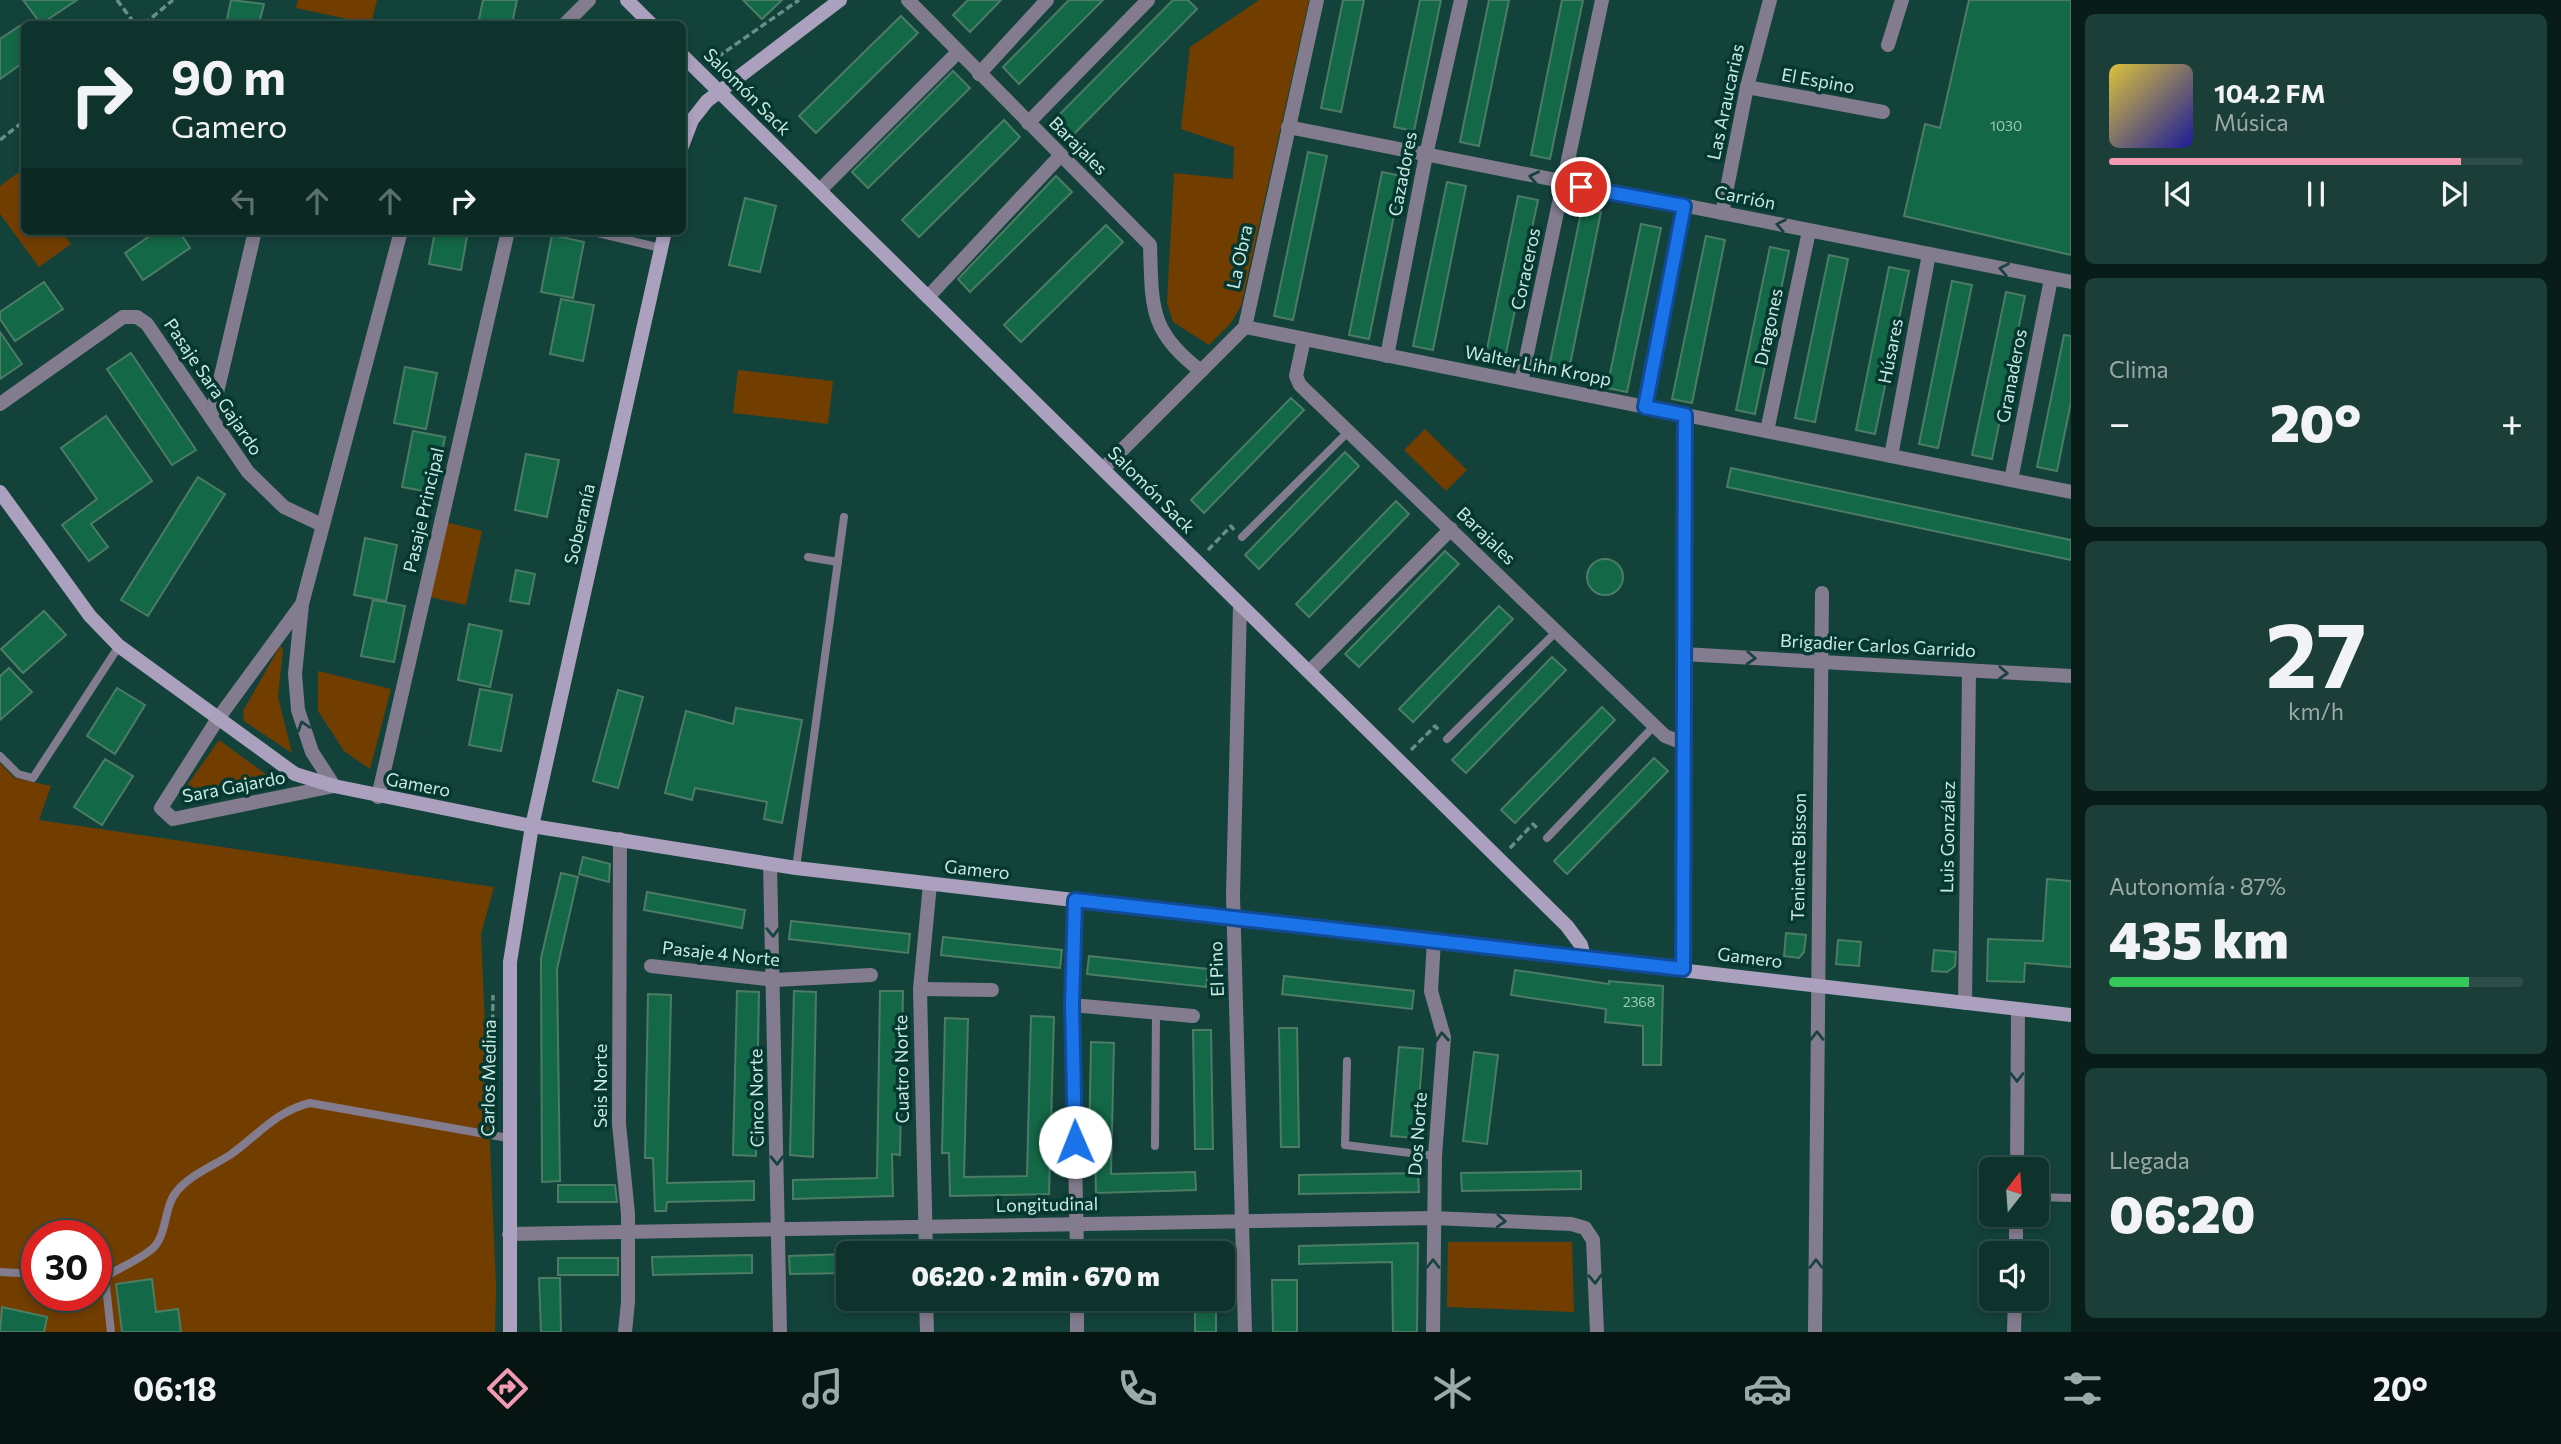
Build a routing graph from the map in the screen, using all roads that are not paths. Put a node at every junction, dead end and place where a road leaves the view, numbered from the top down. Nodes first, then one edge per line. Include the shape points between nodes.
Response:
1 (589, 0) edge
2 (626, 0) edge
3 (840, 0) edge
4 (908, 0) edge
5 (1047, 0) edge
6 (1148, 0) edge
7 (1317, 0) edge
8 (1461, 0) edge
9 (1602, 0) edge
10 (1770, 0) edge
11 (1902, 0) edge
12 (568, 21) edge
13 (649, 21) edge
14 (1888, 45) dead end
15 (958, 52) junction
16 (686, 59) edge
17 (979, 74) junction
18 (1747, 87) junction
19 (719, 90) junction
20 (1883, 112) dead end
21 (1028, 123) junction
22 (1288, 127) junction
23 (686, 136) edge
24 (1426, 155) junction
25 (1060, 156) junction
26 (1564, 183) junction
27 (820, 190) junction
28 (1684, 206) junction
29 (1722, 213) junction
30 (1809, 231) junction
31 (254, 235) edge
32 (400, 235) edge
33 (507, 235) edge
34 (606, 235) edge
35 (664, 235) edge
36 (661, 248) junction
37 (1929, 254) junction
38 (2051, 279) junction
39 (2071, 282) edge
40 (928, 297) junction
41 (1245, 327) junction
42 (1304, 339) junction
43 (1387, 356) junction
44 (1201, 371) junction
45 (1521, 382) junction
46 (0, 404) edge
47 (1645, 407) junction
48 (1685, 415) junction
49 (211, 418) junction
50 (1349, 431) junction
51 (1767, 431) junction
52 (1891, 456) junction
53 (1103, 469) junction
54 (2011, 480) junction
55 (0, 492) edge
56 (2071, 492) edge
57 (844, 517) dead end
58 (322, 526) junction
59 (1451, 529) junction
60 (1242, 537) dead end
61 (808, 557) dead end
62 (838, 562) junction
63 (1822, 593) dead end
64 (302, 604) junction
65 (1240, 605) junction
66 (1557, 631) junction
67 (119, 646) junction
68 (1683, 654) junction
69 (1821, 662) junction
70 (1969, 671) junction
71 (1309, 672) junction
72 (2071, 677) edge
73 (217, 720) junction
74 (1654, 726) junction
75 (1447, 739) road end
76 (1683, 743) junction
77 (0, 756) edge
78 (334, 786) junction
79 (378, 797) junction
80 (532, 826) junction
81 (1547, 838) dead end
82 (620, 839) junction
83 (770, 864) junction
84 (796, 867) junction
85 (930, 884) junction
86 (1075, 900) junction
87 (1234, 917) junction
88 (1434, 940) junction
89 (1584, 958) junction
90 (651, 966) dead end
91 (1683, 969) junction
92 (871, 975) dead end
93 (775, 980) junction
94 (1817, 985) junction
95 (920, 989) junction
96 (992, 990) dead end
97 (1965, 1003) junction
98 (1072, 1005) junction
99 (2018, 1009) junction
100 (1156, 1013) junction
101 (2071, 1015) edge
102 (1193, 1016) dead end
103 (1347, 1061) dead end
104 (508, 1138) junction
105 (1155, 1146) dead end
106 (1435, 1156) junction
107 (2017, 1157) edge
108 (2049, 1197) edge
109 (2071, 1198) edge
110 (1433, 1218) junction
111 (1242, 1221) junction
112 (1076, 1224) junction
113 (925, 1227) junction
114 (778, 1229) junction
115 (628, 1232) junction
116 (509, 1234) junction
117 (926, 1241) edge
118 (1077, 1241) edge
119 (112, 1270) edge
120 (0, 1272) edge
121 (21, 1273) edge
122 (107, 1311) edge
123 (926, 1311) edge
124 (1077, 1311) edge
125 (2015, 1311) edge
126 (111, 1332) edge
127 (510, 1332) edge
128 (625, 1332) edge
129 (780, 1332) edge
130 (927, 1332) edge
131 (1077, 1332) edge
132 (1245, 1332) edge
133 (1433, 1332) edge
134 (1597, 1332) edge
135 (1815, 1332) edge
136 (2014, 1332) edge

1 - 12 street
2 - 13 street
3 - 19 street
4 - 15 street, Barajales
5 - 17 street
6 - 21 street
7 - 22 street, La Obra
8 - 24 street, Cazadores
9 - 26 street, Coraceros
10 - 18 street, Las Araucarias
11 - 14 street
15 - 17 street, Barajales
15 - 27 street
16 - 19 street, Salomón Sack
17 - 21 street, Barajales
18 - 20 street, El Espino
18 - 29 street, Las Araucarias
19 - 23 street via 695,114
19 - 27 street, Salomón Sack
21 - 25 street, Barajales
22 - 24 street, Carrión
22 - 41 street, La Obra
26 -> 24 street, Carrión
24 - 43 street, Cazadores
25 - 40 street
25 - 44 street, Barajales via 1150,245 1157,324 1176,352
26 - 28 street, Carrión
26 - 45 street, Coraceros
27 - 40 street, Salomón Sack
28 - 29 street, Carrión
28 - 47 street
30 -> 29 street, Carrión
30 - 37 street, Carrión
30 - 51 street, Dragones
31 - 49 street
32 - 58 street, Sara Gajardo
33 - 79 street, Pasaje Principal
34 - 36 lane
35 - 36 street, Soberanía
36 - 80 street, Soberanía
38 -> 37 street, Carrión
37 - 52 street, Húsares
38 - 39 street, Carrión
38 - 54 street, Granaderos
40 - 53 street, Salomón Sack
41 - 42 street, Walter Lihn Kropp
41 - 44 street
42 - 43 street, Walter Lihn Kropp
42 - 50 street, Barajales via 1298,383
43 - 45 street, Walter Lihn Kropp
44 - 53 street
45 - 47 street, Walter Lihn Kropp
46 - 49 street, Pasaje Sara Gajardo via 123,317 137,317 147,324
47 - 48 street, Walter Lihn Kropp
48 - 51 street, Walter Lihn Kropp
48 - 68 street
49 - 58 street, Pasaje Sara Gajardo via 248,472 284,507
50 - 59 street, Barajales
50 - 60 lane
51 - 52 street, Walter Lihn Kropp
52 - 54 street, Walter Lihn Kropp
53 - 65 street, Salomón Sack
54 - 56 street, Walter Lihn Kropp
55 - 67 street, Gamero via 90,616
57 - 62 lane
58 - 64 street, Sara Gajardo
59 - 66 street, Barajales
59 - 71 street
61 - 62 lane
62 - 84 lane
63 - 69 street, Teniente Bisson
64 - 73 street, Sara Gajardo
78 -> 64 street, Sara Gajardo via 312,752 298,710 295,674
65 - 71 street, Salomón Sack
65 - 87 street, El Pino
66 - 74 street, Barajales
66 - 75 lane
67 - 73 street, Gamero
67 - 77 lane via 33,778 18,774
68 -> 69 street, Brigadier Carlos Garrido
68 - 76 street
69 - 70 street, Brigadier Carlos Garrido
69 - 94 street, Teniente Bisson
70 -> 72 street, Brigadier Carlos Garrido
70 - 97 street, Luis González
71 - 89 street, Salomón Sack via 1575,935
73 - 78 street, Gamero via 295,774
73 - 78 street, Sara Gajardo via 161,808 173,818
74 - 76 street, Barajales
74 - 81 lane
76 - 91 street
78 - 79 street, Gamero
79 - 80 street, Gamero
80 - 82 street, Gamero
80 - 104 street, Carlos Medina via 510,962
82 - 83 street, Gamero
82 - 115 street, Seis Norte via 619,1124
83 - 84 street, Gamero
83 -> 93 street, Cinco Norte
84 - 85 street, Gamero
85 - 86 street, Gamero
85 - 95 street, Cuatro Norte
86 - 87 street, Gamero
86 - 98 street
87 - 88 street, Gamero
87 - 111 street, El Pino
88 - 89 street, Gamero
106 -> 88 street, Dos Norte via 1444,1037 1431,991
89 - 91 street, Gamero
90 - 93 street, Pasaje 4 Norte
91 - 94 street, Gamero
92 - 93 street, Pasaje 4 Norte
93 -> 114 street, Cinco Norte
94 - 97 street, Gamero
135 -> 94 street, Teniente Bisson
95 - 96 street
95 - 113 street, Cuatro Norte
97 - 99 street, Gamero
98 - 100 street
98 - 112 street
99 - 101 street, Gamero
99 -> 107 street
100 - 102 street
100 - 105 lane
103 - 106 lane via 1345,1145
104 - 116 street, Carlos Medina
104 - 119 lane via 352,1109 310,1103 292,1107 233,1153 183,1184 174,1194 152,1249
106 - 110 street, Dos Norte
108 - 109 lane
110 - 111 street, Longitudinal
133 -> 110 street, Dos Norte
110 -> 134 street, Longitudinal via 1585,1228 1594,1240
111 - 112 street, Longitudinal
111 - 132 street, El Pino
112 - 113 street, Longitudinal
112 - 118 street
113 - 114 street, Longitudinal
113 - 117 street, Cuatro Norte
114 - 115 street, Longitudinal
114 - 129 street, Cinco Norte
115 - 116 street, Longitudinal
115 - 128 street, Seis Norte
116 - 127 street, Carlos Medina
120 - 121 lane
122 - 126 lane
123 - 130 street
124 - 131 street
125 - 136 street

